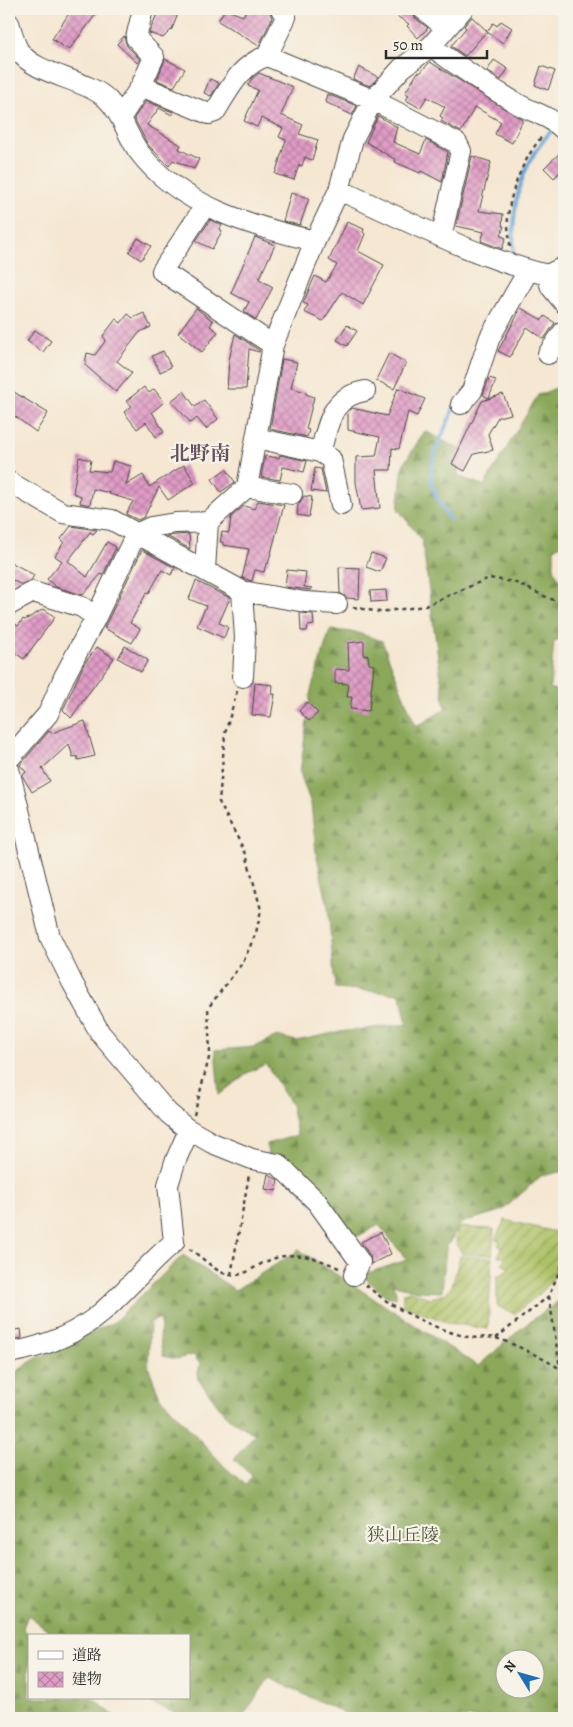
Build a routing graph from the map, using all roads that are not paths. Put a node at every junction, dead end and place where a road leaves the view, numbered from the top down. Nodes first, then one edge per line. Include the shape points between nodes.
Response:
1 (144, 9) edge
2 (281, 9) edge
3 (423, 9) edge
4 (463, 9) edge
5 (9, 23) edge
6 (446, 28) junction
7 (431, 46) junction
8 (14, 56) edge
9 (267, 56) junction
10 (141, 86) junction
11 (373, 100) junction
12 (121, 117) junction
13 (560, 125) edge
14 (338, 190) junction
15 (205, 206) junction
16 (440, 237) junction
17 (315, 241) junction
18 (519, 267) junction
19 (556, 271) edge
20 (564, 303) edge
21 (564, 331) edge
22 (272, 346) junction
23 (548, 354) dead end
24 (365, 391) dead end
25 (461, 404) dead end
26 (256, 438) junction
27 (320, 452) junction
28 (9, 482) edge
29 (248, 488) junction
30 (292, 494) dead end
31 (341, 506) dead end
32 (208, 522) junction
33 (136, 534) junction
34 (205, 570) junction
35 (242, 591) junction
36 (337, 604) road end
37 (9, 605) edge
38 (96, 617) junction
39 (243, 677) road end
40 (9, 759) edge
41 (9, 769) edge
42 (189, 1130) junction
43 (354, 1275) road end
44 (9, 1353) edge

1 - 10 street via 136,38 154,57
2 - 9 street via 286,17
3 - 6 street
4 - 6 street
5 - 8 street
6 - 7 street
7 - 11 street via 402,68
7 - 13 street via 480,82
8 - 12 street via 89,87 108,100
9 - 10 street via 254,60 240,71 215,112 209,114
9 - 11 street
10 - 12 street
11 - 14 street via 353,139
11 - 16 street via 457,143 461,151
12 - 15 street via 138,150 162,178
14 - 16 street
14 - 17 street
15 - 17 street
15 - 22 street via 162,271
16 - 18 street
17 - 22 street
18 - 19 street
18 - 25 street via 490,337 472,392
19 - 20 street via 551,287
21 - 23 street
22 - 26 street
24 - 27 street via 354,393 335,406
26 - 27 street
26 - 29 street
27 - 31 street via 331,459
28 - 33 street via 63,513 112,520
29 - 30 street
29 - 32 street
32 - 33 street via 151,527
32 - 34 street
33 - 34 street
33 - 38 street
34 - 35 street
35 - 36 street
35 - 39 street
37 - 38 street via 33,592 82,607
38 - 40 street via 64,676 48,714
41 - 42 street via 50,937 72,982 100,1034 168,1113
42 - 43 street via 252,1159 278,1164 317,1202 360,1262
42 - 44 street via 168,1185 174,1242 149,1262 129,1286 89,1322 51,1342

